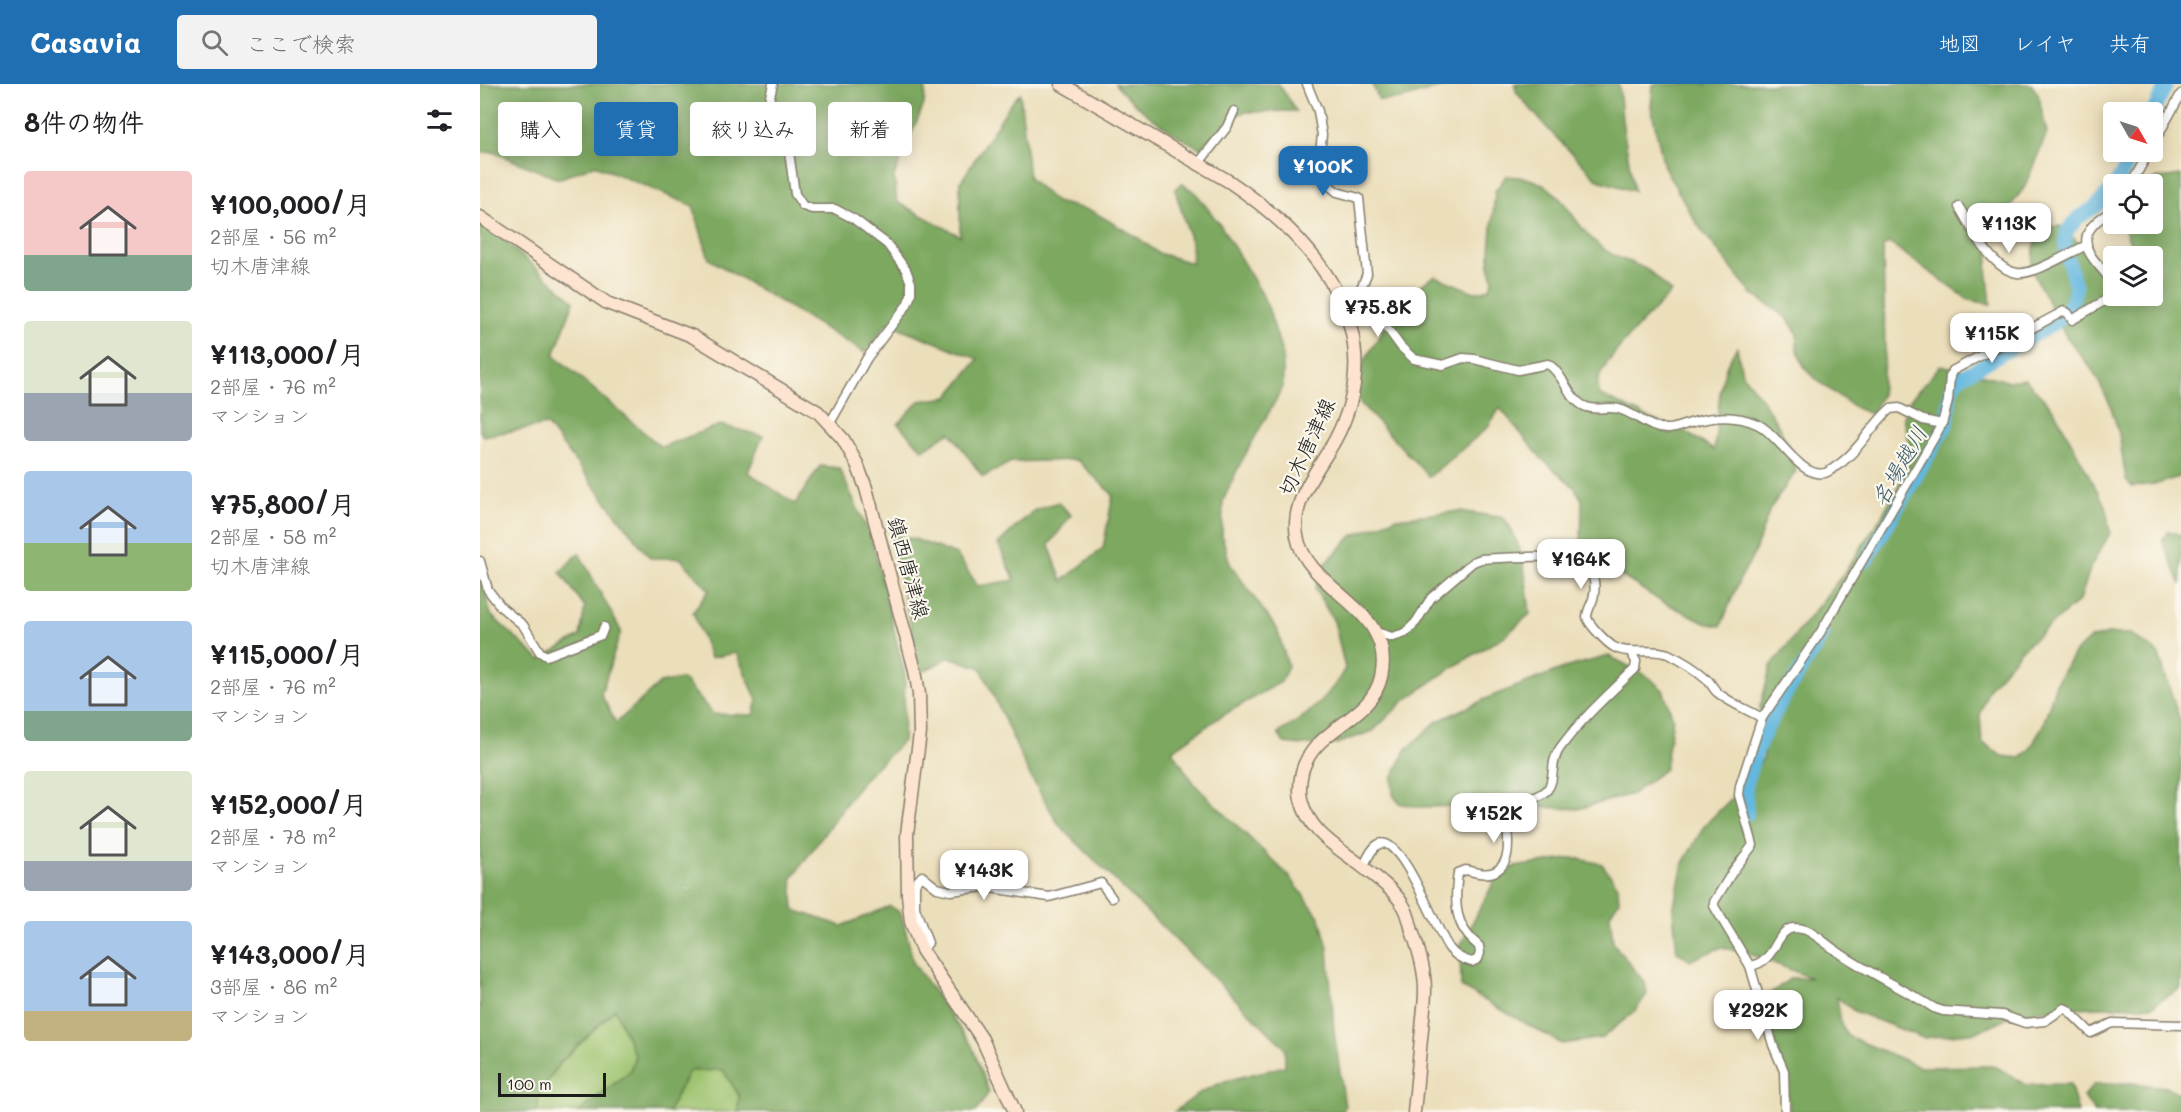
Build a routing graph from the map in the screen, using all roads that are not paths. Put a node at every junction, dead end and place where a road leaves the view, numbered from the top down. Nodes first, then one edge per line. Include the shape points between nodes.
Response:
1 (773, 84) edge
2 (1061, 84) edge
3 (1307, 84) edge
4 (2181, 94) edge
5 (1234, 111) dead end
6 (2163, 126) edge
7 (1198, 164) junction
8 (1959, 207) dead end
9 (2103, 215) edge
10 (480, 217) edge
11 (2086, 245) junction
12 (1350, 302) junction
13 (831, 423) junction
14 (1942, 424) junction
15 (480, 561) edge
16 (604, 627) dead end
17 (1376, 632) junction
18 (1630, 651) junction
19 (1762, 718) junction
20 (1363, 867) junction
21 (1112, 898) dead end
22 (922, 950) junction
23 (1750, 966) junction
24 (2181, 1025) edge
25 (1015, 1112) edge
26 (1414, 1112) edge
27 (1785, 1112) edge

1 - 13 street via 768,113 781,128 795,194 803,206 835,209 854,219 886,244 911,283 907,305 867,358
2 - 7 main road, 切木唐津線
3 - 12 street via 1318,111 1320,152 1330,186 1359,198 1367,274
4 - 6 street
5 - 7 street via 1227,127
7 - 12 main road, 切木唐津線 via 1254,199 1286,225
8 - 11 street via 1992,258 2017,273 2032,271
9 - 11 street via 2087,233
10 - 13 main road, 鎮西唐津線 via 607,303 692,336 795,396
11 - 14 street via 2113,286 2104,302 2072,320 2064,311 1956,368 1950,376
12 - 14 street via 1367,304 1414,358 1443,365 1463,358 1474,359 1518,370 1548,364 1582,405 1593,410 1614,407 1656,427 1669,429 1714,417 1744,419 1766,429 1790,455 1815,472 1828,472 1850,456 1890,409 1899,408
12 - 17 main road, 切木唐津線 via 1355,376 1352,398 1345,421 1302,497 1296,534 1312,567
13 - 22 main road, 鎮西唐津線 via 852,455 866,488 915,670 920,733 907,851 911,922
14 - 19 street via 1820,633
15 - 16 street via 488,590 546,656 601,635
17 - 18 street via 1392,637 1405,633 1431,598 1473,562 1563,559 1578,562 1592,572 1593,597 1588,620 1615,648
17 - 20 main road, 切木唐津線 via 1382,652 1382,675 1375,695 1311,750 1300,781 1300,797 1313,826
18 - 19 street via 1666,653 1707,679 1718,693
18 - 20 street via 1636,661 1635,669 1574,728 1553,761 1550,787 1521,803 1509,815 1503,865 1480,874 1466,870 1458,873 1454,898 1461,925 1479,946 1478,959 1464,960 1449,948 1396,850 1378,844
19 - 23 street via 1739,795 1753,845 1714,902
20 - 26 main road, 切木唐津線 via 1404,905 1423,968 1425,992
21 - 22 street via 1101,883 1049,897 984,887 950,891 937,888 922,876 915,884 915,908 928,943
22 - 25 main road, 鎮西唐津線 via 982,1039
23 - 24 street via 1766,961 1787,930 1804,929 1842,955 1943,1011 2002,1015 2025,1023 2044,1021 2064,1008 2091,1033 2112,1023
23 - 27 street via 1784,1071

